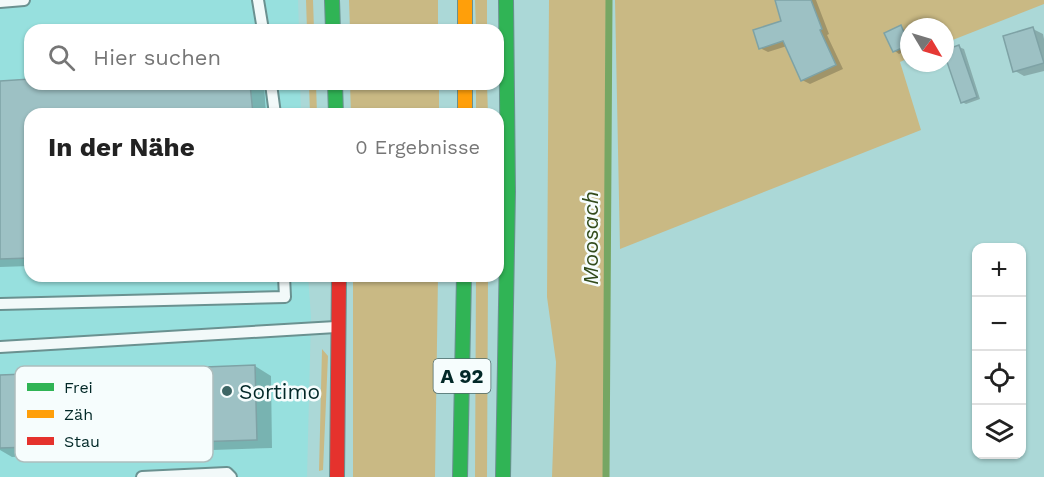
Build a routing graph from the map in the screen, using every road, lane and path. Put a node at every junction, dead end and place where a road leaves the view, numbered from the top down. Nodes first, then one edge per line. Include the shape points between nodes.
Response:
1 (24, 0) edge
2 (258, 0) edge
3 (332, 0) edge
4 (465, 0) edge
5 (506, 0) edge
6 (0, 2) edge
7 (262, 24) edge
8 (333, 24) edge
9 (465, 24) edge
10 (272, 90) edge
11 (335, 90) edge
12 (465, 90) edge
13 (274, 108) edge
14 (336, 108) edge
15 (465, 108) edge
16 (284, 282) edge
17 (339, 282) edge
18 (464, 282) edge
19 (0, 304) edge
20 (340, 327) junction
21 (0, 347) edge
22 (142, 477) edge
23 (231, 477) edge
24 (337, 477) edge
25 (459, 477) edge
26 (503, 477) edge

1 - 6 lane
2 - 7 lane
3 - 8 main road
4 - 9 main road
5 - 26 main road, A 92 via 508,191
10 - 13 lane
11 - 14 main road
12 - 15 main road
16 - 19 lane via 285,297
17 - 20 main road
18 - 25 main road, A 92
20 - 21 lane
20 - 24 main road
22 - 23 lane via 227,472

